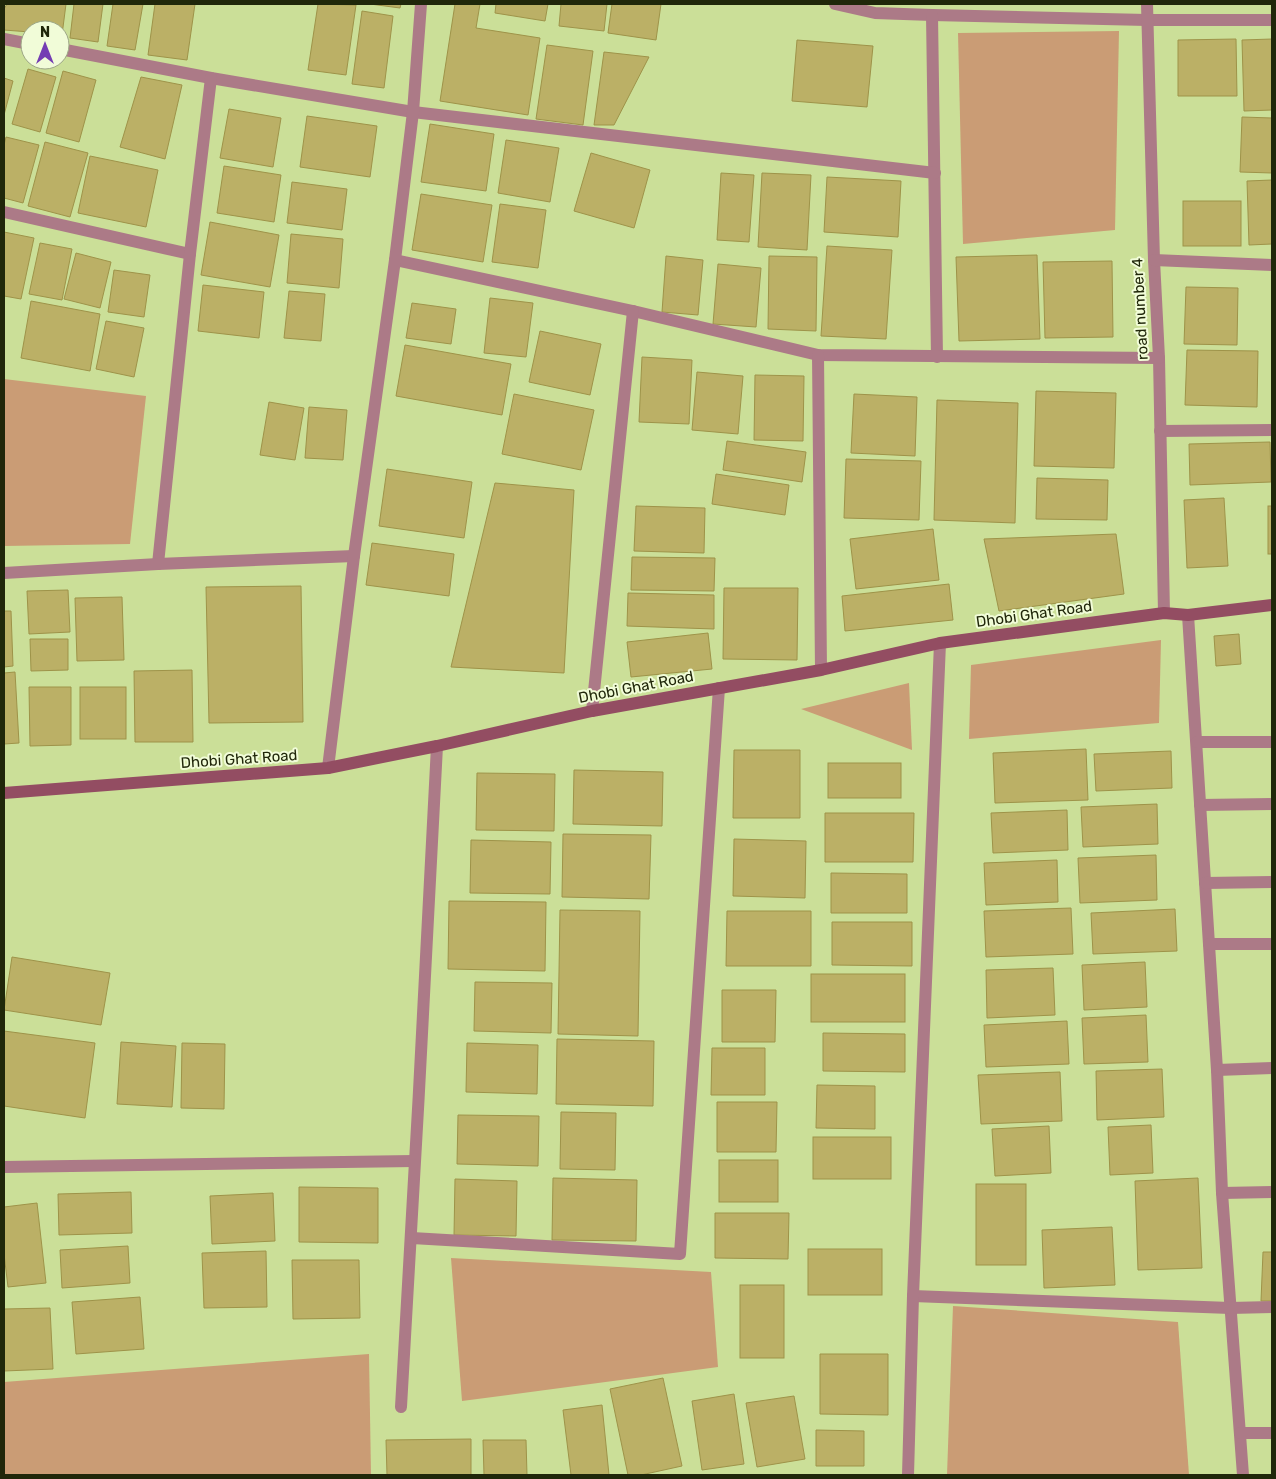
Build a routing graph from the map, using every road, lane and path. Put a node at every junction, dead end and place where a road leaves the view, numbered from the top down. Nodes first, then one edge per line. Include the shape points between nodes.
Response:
1 (421, 4) edge
2 (835, 4) edge
3 (1147, 4) edge
4 (876, 8) edge
5 (932, 15) junction
6 (1147, 20) junction
7 (1272, 20) edge
8 (4, 39) edge
9 (20, 42) edge
10 (70, 51) edge
11 (212, 78) junction
12 (413, 112) junction
13 (935, 173) junction
14 (4, 212) edge
15 (190, 254) junction
16 (395, 260) junction
17 (1154, 260) junction
18 (1272, 265) edge
19 (632, 311) junction
20 (818, 355) junction
21 (937, 357) junction
22 (1159, 358) junction
23 (1272, 430) edge
24 (1160, 431) junction
25 (354, 556) junction
26 (158, 564) junction
27 (4, 573) edge
28 (1272, 605) edge
29 (1164, 613) junction
30 (1188, 615) junction
31 (940, 642) junction
32 (821, 670) junction
33 (719, 688) junction
34 (592, 712) junction
35 (1196, 742) junction
36 (1272, 742) edge
37 (437, 746) junction
38 (328, 768) junction
39 (4, 793) edge
40 (1272, 804) edge
41 (1200, 805) junction
42 (1272, 882) edge
43 (1205, 883) junction
44 (1209, 944) junction
45 (1272, 944) edge
46 (1272, 1068) edge
47 (1216, 1070) junction
48 (414, 1161) junction
49 (4, 1167) edge
50 (1272, 1192) edge
51 (1222, 1193) junction
52 (412, 1238) junction
53 (913, 1296) junction
54 (1272, 1307) edge
55 (1230, 1308) junction
56 (401, 1407) dead end
57 (1240, 1433) junction
58 (1272, 1433) edge
59 (908, 1475) edge
60 (1243, 1475) edge

1 - 12 street
2 - 4 street
3 - 6 street, road number 4
4 - 5 street
5 - 6 street
5 - 13 street
6 - 7 street
6 - 17 street, road number 4
8 - 9 street
10 - 11 street
11 - 12 street
11 - 15 street
12 - 13 street
12 - 16 street
13 - 21 street
14 - 15 street
15 - 26 street
16 - 19 street
16 - 25 street
17 - 18 street
17 - 22 street, road number 4
19 - 20 street
19 - 34 street
20 - 21 street
20 - 32 street
21 - 22 street
22 - 24 street, road number 4
23 - 24 street
24 - 29 street, road number 4
25 - 26 street
25 - 38 street
26 - 27 street
28 - 30 main road, Dhobi Ghat Road
29 - 30 main road, Dhobi Ghat Road
29 - 31 main road, Dhobi Ghat Road
30 - 35 street
31 - 32 main road, Dhobi Ghat Road
31 - 53 street
32 - 33 main road, Dhobi Ghat Road
33 - 34 main road, Dhobi Ghat Road
33 - 52 street via 680,1254
34 - 37 main road, Dhobi Ghat Road
35 - 36 street
35 - 41 street
37 - 38 main road, Dhobi Ghat Road
37 - 48 street
38 - 39 main road, Dhobi Ghat Road
40 - 41 street
41 - 43 street
42 - 43 street
43 - 44 street
44 - 45 street
44 - 47 street
46 - 47 street
47 - 51 street
48 - 49 street
48 - 52 street
50 - 51 street
51 - 55 street
52 - 56 street
53 - 55 street
53 - 59 street
54 - 55 street
55 - 57 street
57 - 58 street
57 - 60 street

